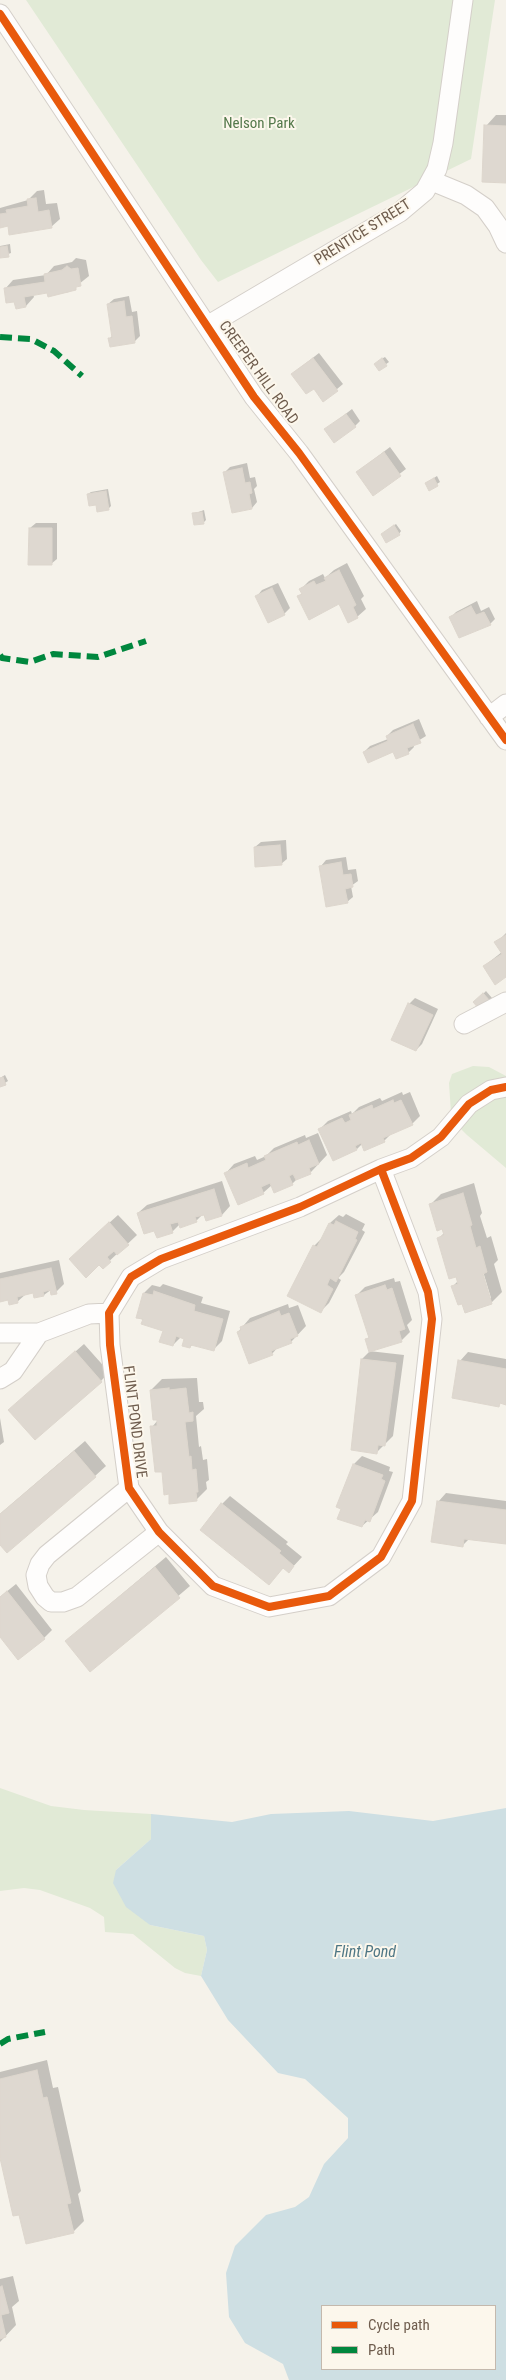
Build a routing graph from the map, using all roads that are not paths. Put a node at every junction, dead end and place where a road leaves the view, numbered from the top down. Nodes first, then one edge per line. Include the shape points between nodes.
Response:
1 (463, 0) edge
2 (0, 14) edge
3 (432, 181) junction
4 (502, 225) edge
5 (506, 243) edge
6 (207, 326) junction
7 (506, 704) edge
8 (489, 717) junction
9 (506, 740) edge
10 (506, 1002) edge
11 (464, 1024) dead end
12 (506, 1087) edge
13 (380, 1169) junction
14 (109, 1313) junction
15 (0, 1333) edge
16 (40, 1333) junction
17 (0, 1379) edge
18 (128, 1488) junction
19 (159, 1532) junction

1 - 3 street, PRENTICE STREET via 443,143
2 - 6 street, CREEPER HILL ROAD
3 - 4 street via 466,195
3 - 6 street, PRENTICE STREET via 400,212
4 - 5 street
6 - 8 street, CREEPER HILL ROAD via 254,397 299,453
7 - 8 street
8 - 9 street, CREEPER HILL ROAD
10 - 11 street
12 - 13 street via 492,1090 469,1104 441,1137 411,1158
13 - 14 street via 300,1207 160,1259 131,1277
13 - 19 street, FLINT POND DRIVE via 428,1292 432,1319 412,1501 381,1556 329,1596 269,1607 214,1586
14 - 16 street via 89,1314
14 - 18 street, FLINT POND DRIVE
15 - 16 street
16 - 17 street via 13,1371
18 - 19 street, FLINT POND DRIVE
18 - 19 street via 40,1564 36,1575 45,1597 52,1602 63,1602 77,1596

